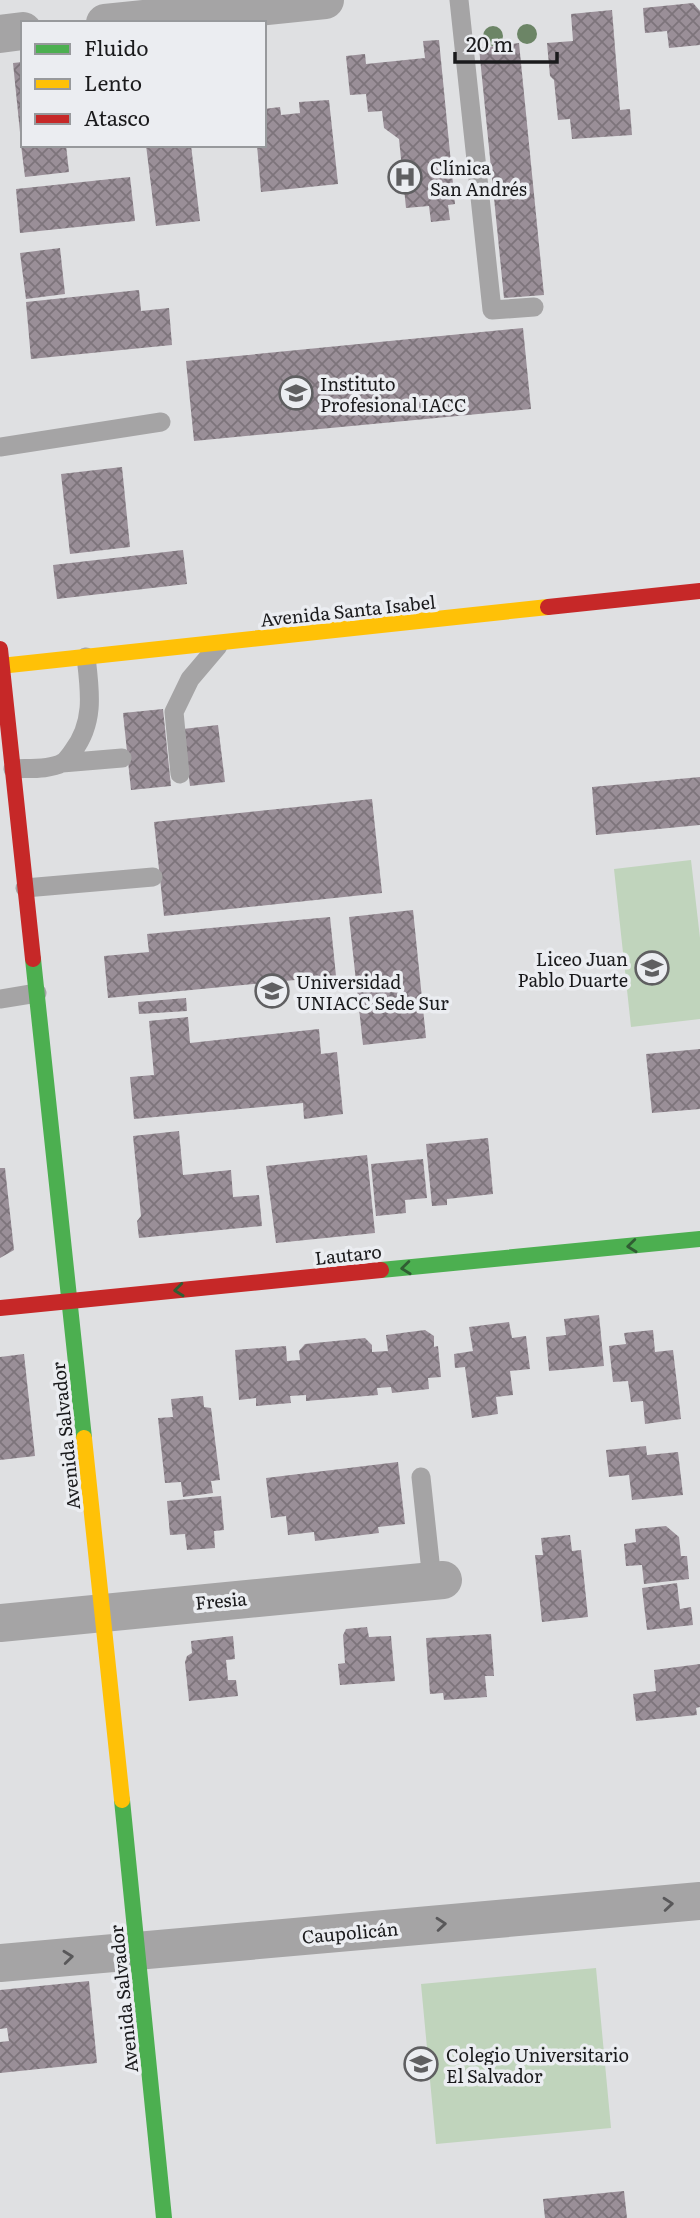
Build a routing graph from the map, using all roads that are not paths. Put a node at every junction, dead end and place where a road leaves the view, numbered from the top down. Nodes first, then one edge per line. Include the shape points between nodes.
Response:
1 (325, 0) edge
2 (458, 0) edge
3 (123, 21) edge
4 (21, 31) edge
5 (0, 34) edge
6 (534, 307) dead end
7 (161, 422) dead end
8 (0, 447) edge
9 (700, 591) edge
10 (219, 643) junction
11 (0, 649) edge
12 (86, 657) junction
13 (1, 666) edge
14 (122, 758) dead end
15 (177, 760) dead end
16 (62, 763) junction
17 (13, 769) junction
18 (153, 877) dead end
19 (26, 888) junction
20 (37, 993) junction
21 (0, 999) edge
22 (700, 1239) edge
23 (70, 1301) junction
24 (0, 1308) edge
25 (421, 1477) dead end
26 (438, 1580) joint
27 (103, 1612) junction
28 (0, 1623) edge
29 (700, 1901) edge
30 (138, 1951) junction
31 (0, 1963) edge
32 (164, 2218) edge

1 - 3 street
2 - 6 lane via 492,310
4 - 5 street
7 - 8 lane
9 - 10 main road, Avenida Santa Isabel
10 - 12 main road, Avenida Santa Isabel
10 - 15 lane via 176,705
11 - 13 main road, Avenida Salvador
12 - 13 main road, Avenida Santa Isabel
12 - 16 lane via 91,702 88,722 78,745
13 - 17 main road, Avenida Salvador
14 - 16 lane
16 - 17 lane
17 - 19 main road, Avenida Salvador
18 - 19 lane
19 - 20 main road, Avenida Salvador
20 - 21 lane
20 - 23 main road, Avenida Salvador
22 -> 23 main road, Lautaro
23 - 24 main road, Lautaro
23 - 27 main road, Avenida Salvador
25 - 26 lane
26 - 27 street, Fresia
27 - 28 street, Fresia
27 - 30 main road, Avenida Salvador
30 -> 29 street, Caupolicán
31 -> 30 street, Caupolicán
30 - 32 main road, Avenida Salvador

